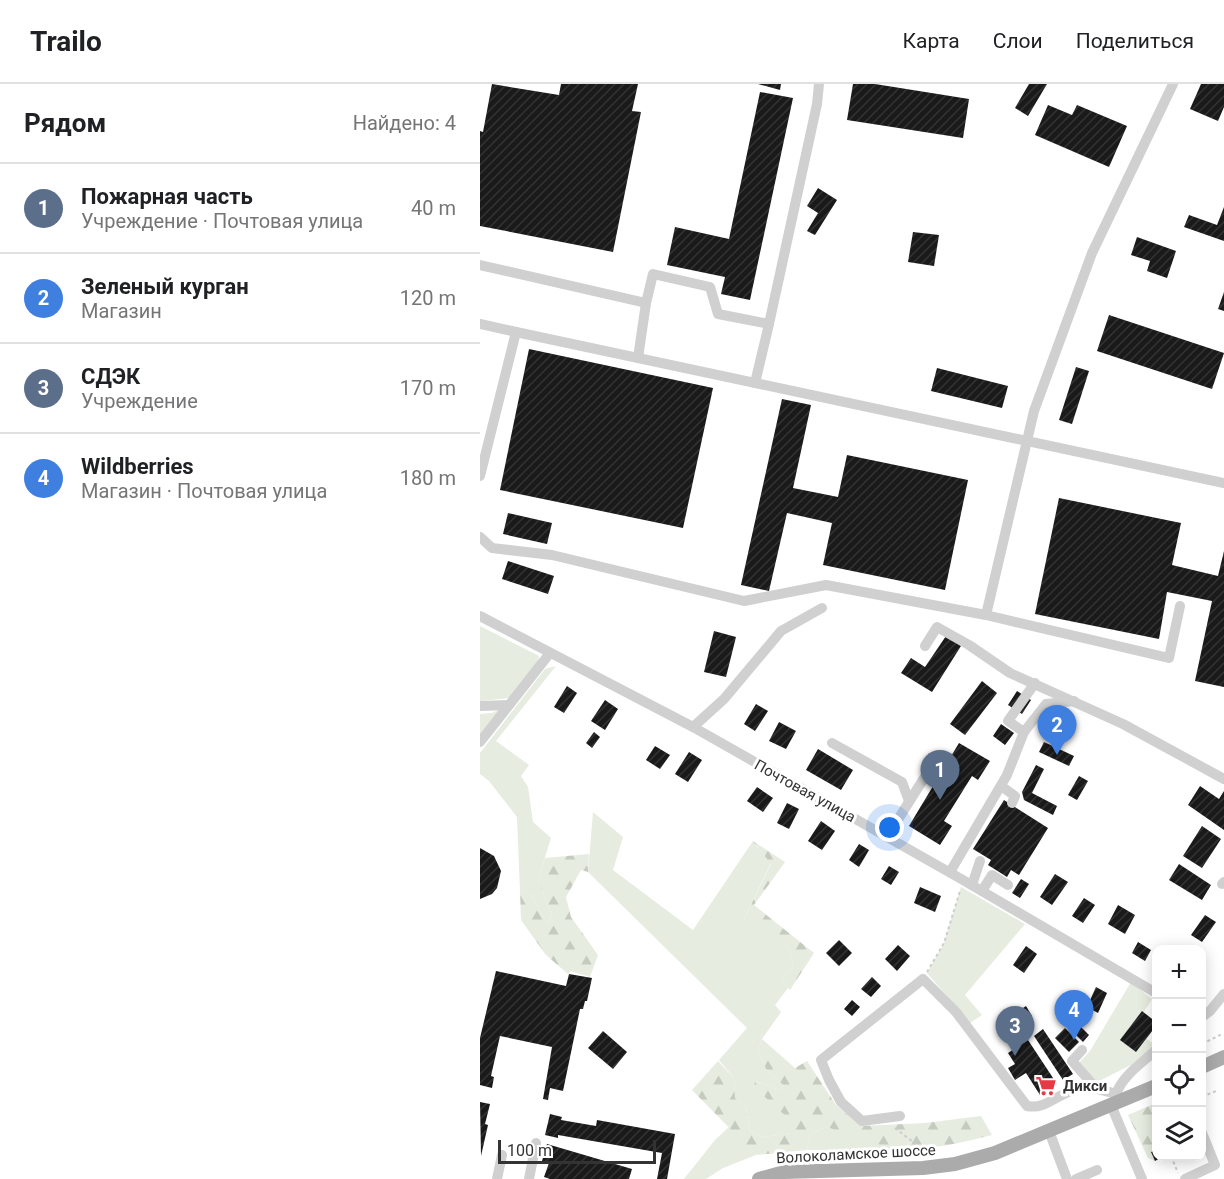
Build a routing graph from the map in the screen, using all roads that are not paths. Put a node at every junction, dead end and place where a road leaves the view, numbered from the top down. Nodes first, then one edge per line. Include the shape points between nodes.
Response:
1 (819, 84) edge
2 (1173, 84) edge
3 (480, 265) edge
4 (646, 303) junction
5 (480, 324) edge
6 (769, 324) junction
7 (516, 332) junction
8 (638, 358) junction
9 (755, 383) junction
10 (1027, 441) junction
11 (480, 476) edge
12 (1224, 483) edge
13 (480, 537) edge
14 (1180, 606) dead end
15 (822, 608) dead end
16 (986, 615) junction
17 (480, 616) edge
18 (925, 645) dead end
19 (550, 653) junction
20 (1035, 683) junction
21 (1075, 701) junction
22 (509, 705) junction
23 (480, 706) edge
24 (693, 727) junction
25 (1024, 732) junction
26 (480, 742) edge
27 (832, 743) dead end
28 (936, 759) dead end
29 (1224, 779) edge
30 (1001, 786) junction
31 (909, 801) junction
32 (1012, 803) dead end
33 (887, 837) junction
34 (980, 861) dead end
35 (950, 872) junction
36 (968, 882) junction
37 (1008, 885) dead end
38 (982, 891) junction
39 (1152, 991) edge
40 (1224, 994) edge
41 (1206, 1014) edge
42 (1082, 1050) dead end
43 (1153, 1053) edge
44 (1224, 1057) edge
45 (1206, 1065) edge
46 (1095, 1087) junction
47 (1152, 1087) edge
48 (1115, 1100) junction
49 (900, 1116) dead end
50 (1048, 1131) junction
51 (1206, 1141) edge
52 (536, 1143) dead end
53 (502, 1155) dead end
54 (1219, 1167) edge
55 (1097, 1170) dead end
56 (497, 1179) edge
57 (529, 1179) edge
58 (759, 1179) edge
59 (1067, 1179) edge
60 (1076, 1179) edge
61 (1142, 1179) edge
62 (1185, 1179) edge

1 - 6 street
2 - 10 street via 1092,253 1034,411
3 - 4 street
4 - 6 street via 653,274 710,287 718,314
4 - 8 street
5 - 7 street
6 - 9 street
7 - 8 street
7 - 11 street
8 - 9 street
9 - 10 street
10 - 12 street
10 - 16 street
13 - 16 street via 492,548 552,555 744,602 826,585
14 - 16 street via 1169,658
15 - 24 street via 781,631 724,699
17 - 19 street, Почтовая улица
18 - 20 street via 937,627 1010,673
19 - 22 street
19 - 24 street, Почтовая улица
20 - 21 street
20 - 25 street via 1008,721
21 - 25 street via 1046,704
21 - 29 street
22 - 23 street
22 - 26 street
24 - 33 street, Почтовая улица
25 - 30 street
27 - 31 street via 902,782
28 - 31 street
30 - 32 street via 1015,796
30 - 35 street
31 - 33 street
33 - 35 street, Почтовая улица
34 - 36 street
35 - 36 street, Почтовая улица
36 - 38 street, Почтовая улица
37 - 38 street via 993,875
38 - 39 street, Почтовая улица
40 - 41 street
42 - 46 street via 1072,1061
43 - 48 street via 1119,1085
44 - 45 main road
46 - 48 street
46 - 49 street via 1076,1089 1036,1108 1028,1106 956,1012 923,979 821,1060 841,1102 862,1121
47 - 48 main road, Волоколамское шоссе
48 - 50 main road, Волоколамское шоссе
48 - 61 street
50 - 58 main road, Волоколамское шоссе via 995,1153 955,1164 784,1172
50 - 59 street
51 - 54 street
52 - 57 street
53 - 56 street
54 - 62 street
55 - 60 street

